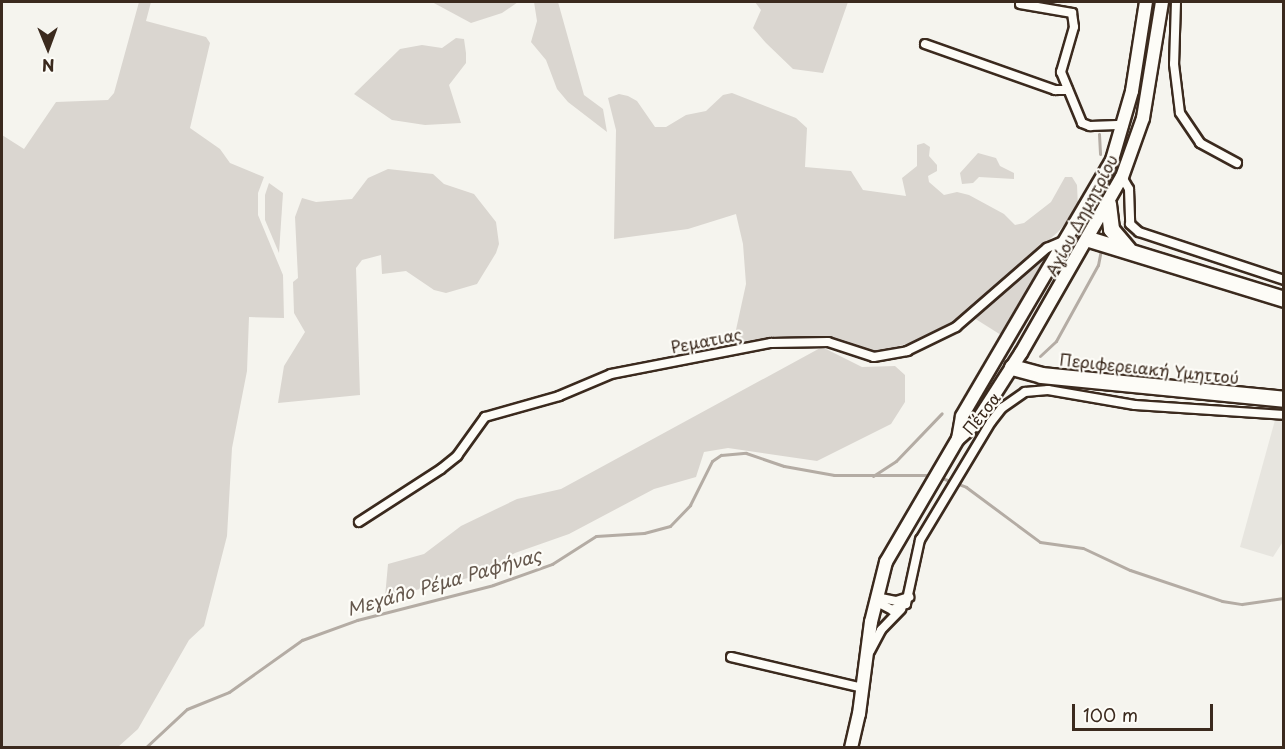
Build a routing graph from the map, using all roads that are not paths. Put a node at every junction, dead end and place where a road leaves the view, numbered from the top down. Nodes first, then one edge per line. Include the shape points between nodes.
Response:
1 (1146, 2) edge
2 (1162, 2) edge
3 (1176, 2) edge
4 (1020, 4) dead end
5 (925, 44) dead end
6 (1068, 90) junction
7 (1124, 125) junction
8 (1237, 162) dead end
9 (1122, 177) junction
10 (1108, 204) junction
11 (1089, 239) junction
12 (1067, 240) junction
13 (1131, 251) junction
14 (1284, 280) edge
15 (1284, 300) edge
16 (1052, 301) joint
17 (997, 357) junction
18 (1012, 367) junction
19 (1284, 399) edge
20 (1284, 415) edge
21 (958, 439) junction
22 (360, 522) dead end
23 (876, 597) junction
24 (907, 600) junction
25 (867, 656) junction
26 (731, 657) dead end
27 (863, 688) junction
28 (851, 747) edge

1 - 7 main road, Αγίου Δημητρίου
2 - 9 main road, Αγίου Δημητρίου via 1143,118
3 - 8 street via 1174,64 1180,113 1200,142
4 - 6 street via 1067,11 1074,17 1061,72
5 - 6 street via 1055,90
6 - 7 street via 1084,125
7 - 12 main road, Αγίου Δημητρίου via 1105,176
9 - 10 main road, Αγίου Δημητρίου
9 - 14 street via 1129,189 1133,228
10 - 11 main road, Αγίου Δημητρίου
10 - 13 highway via 1114,236
11 - 12 main road
11 - 13 highway
11 - 16 main road, Αγίου Δημητρίου
12 - 17 main road, Πέτσα
12 - 22 street, Ρεματιας via 1047,248 956,327 907,351 874,357 828,342 771,343 610,374 559,396 485,417 457,456
13 - 15 highway
16 - 18 main road, Πέτσα
17 - 18 main road
17 - 21 main road, Πέτσα via 963,416
18 - 19 highway, Περιφερειακή Υμηττού via 1048,376
18 - 21 main road, Πέτσα via 976,423
20 - 24 street, Πέτσα via 1135,405 1037,389 1014,398 1002,408 971,452 920,540
21 - 23 main road, Πέτσα via 886,562
23 - 24 street
23 - 25 main road, Πέτσα
24 - 25 street via 881,630
25 - 27 main road
26 - 27 street
27 - 28 main road

